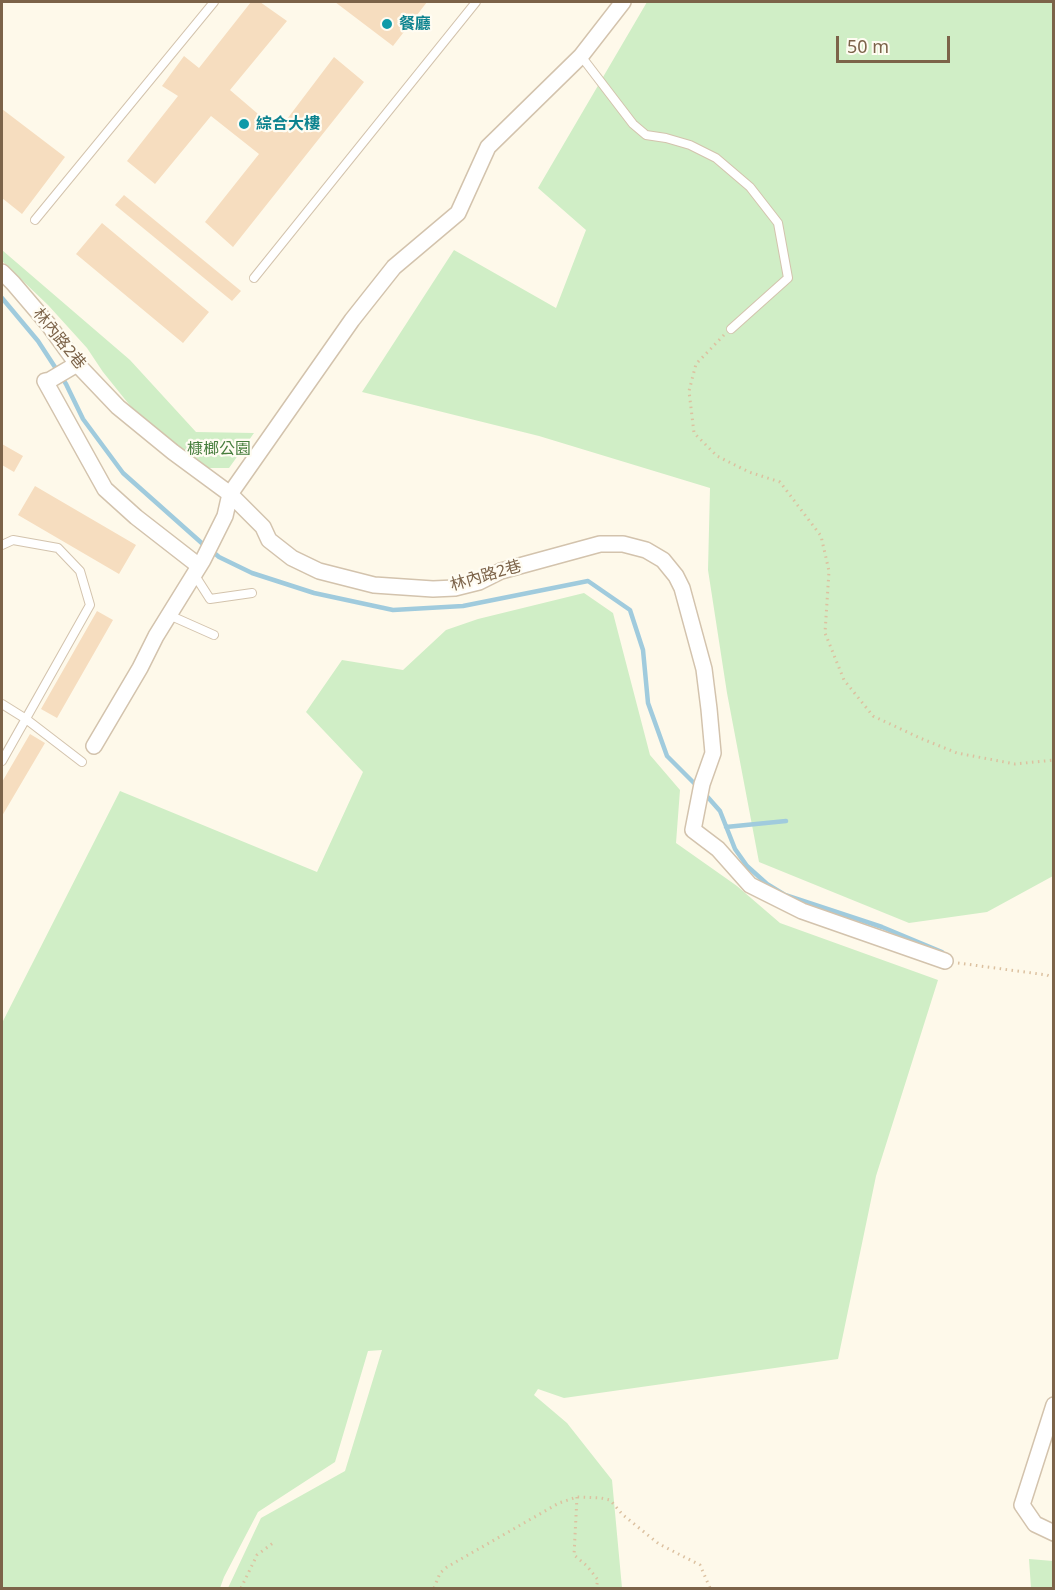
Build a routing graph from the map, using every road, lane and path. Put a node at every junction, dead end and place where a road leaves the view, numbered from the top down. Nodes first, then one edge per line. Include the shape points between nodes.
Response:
1 (214, 2) edge
2 (476, 2) edge
3 (623, 2) edge
4 (581, 56) junction
5 (35, 220) dead end
6 (2, 272) edge
7 (254, 278) dead end
8 (731, 328) joint
9 (76, 364) junction
10 (230, 494) junction
11 (2, 545) edge
12 (198, 566) junction
13 (252, 593) dead end
14 (169, 615) junction
15 (214, 635) dead end
16 (2, 704) edge
17 (26, 719) junction
18 (94, 746) dead end
19 (1053, 760) edge
20 (2, 761) edge
21 (82, 762) dead end
22 (945, 962) joint
23 (1053, 978) edge
24 (1053, 1405) edge
25 (577, 1497) junction
26 (1053, 1533) edge
27 (273, 1543) dead end
28 (241, 1588) edge
29 (434, 1588) edge
30 (596, 1588) edge
31 (710, 1588) edge

1 - 5 lane
2 - 7 lane
3 - 4 street
4 - 8 lane via 633,124 646,135 690,145 717,158 750,187 778,223 788,278
4 - 10 street via 488,147 458,213 394,267
6 - 9 street, 林內路2巷 via 48,324
8 - 19 path via 696,363 689,391 694,433 717,456 780,482 821,536 829,571 825,633 844,680 873,716 957,753 1015,764
9 - 10 street, 林內路2巷 via 118,407
9 - 12 street, 林內路2巷 via 45,381 105,489
10 - 12 street via 225,516
10 - 22 street, 林內路2巷 via 263,527 270,540 292,558 320,571 374,585 455,588 600,544 623,544 663,560 682,588 704,669 709,709 713,753 702,783 693,830 718,849 750,885 802,911
11 - 17 lane via 12,540 58,548 80,571 90,605
12 - 13 lane via 210,599
12 - 14 street
14 - 15 lane
14 - 18 street
16 - 17 lane
17 - 20 lane
17 - 21 lane
22 - 23 path
24 - 26 street via 1022,1505 1035,1524
25 - 29 path via 559,1503 447,1567
25 - 30 path via 574,1555 598,1580
25 - 31 path via 610,1500 659,1544 700,1565
27 - 28 path via 257,1554

